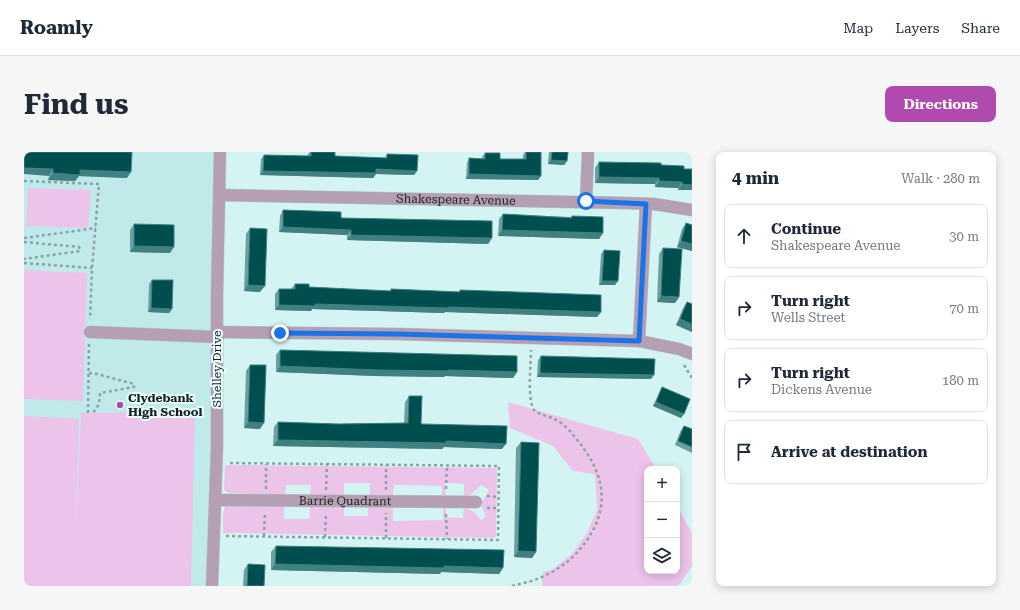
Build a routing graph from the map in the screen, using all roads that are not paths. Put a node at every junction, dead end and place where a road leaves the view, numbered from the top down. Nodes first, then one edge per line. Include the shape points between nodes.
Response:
1 (220, 152) edge
2 (588, 152) edge
3 (220, 195) junction
4 (586, 201) junction
5 (646, 204) junction
6 (692, 210) edge
7 (90, 332) dead end
8 (218, 334) junction
9 (639, 341) junction
10 (692, 354) edge
11 (215, 500) junction
12 (476, 502) dead end
13 (212, 586) edge

1 - 3 street, Shelley Drive
2 - 4 street
3 - 4 street, Shakespeare Avenue
3 - 8 street, Shelley Drive
4 - 5 street, Shakespeare Avenue
5 - 6 street, Shakespeare Avenue
5 - 9 street
7 - 8 street
8 - 9 street via 532,337
8 - 11 street, Shelley Drive
9 - 10 street
11 - 12 street, Barrie Quadrant
11 - 13 street, Shelley Drive

